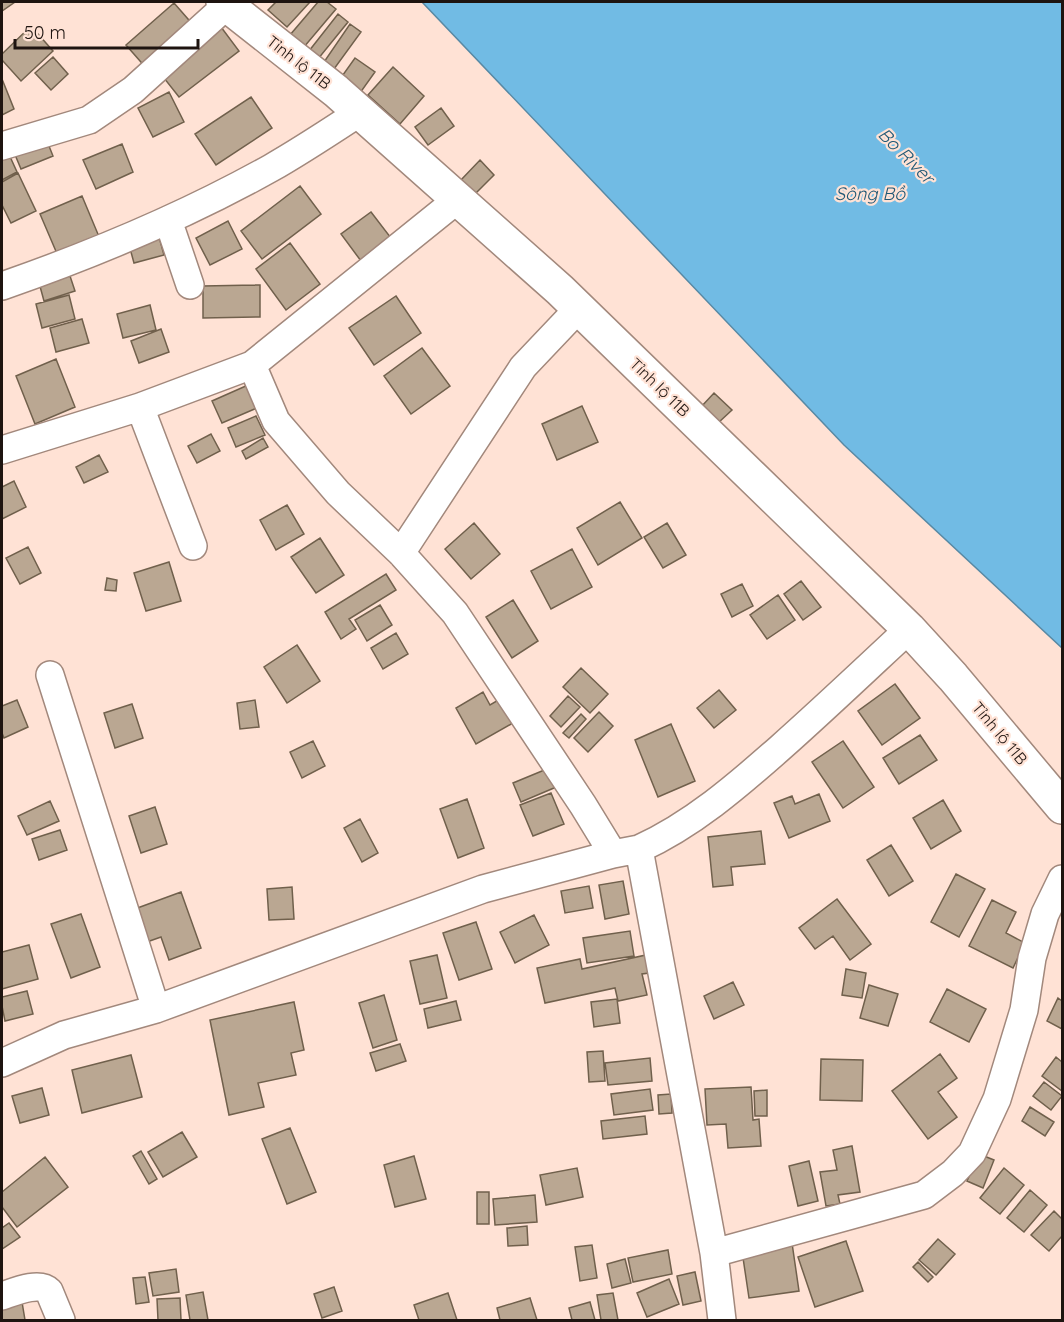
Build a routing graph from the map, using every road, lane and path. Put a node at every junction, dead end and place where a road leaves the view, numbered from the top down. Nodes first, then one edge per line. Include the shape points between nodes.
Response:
1 (225, 3) edge
2 (360, 112) junction
3 (2, 146) edge
4 (458, 199) junction
5 (168, 220) junction
6 (190, 285) dead end
7 (2, 286) edge
8 (579, 308) junction
9 (252, 365) junction
10 (140, 406) junction
11 (2, 450) edge
12 (193, 546) dead end
13 (401, 553) junction
14 (909, 629) junction
15 (50, 675) dead end
16 (1062, 807) edge
17 (626, 852) junction
18 (1062, 879) edge
19 (156, 1009) junction
20 (2, 1063) edge
21 (714, 1253) junction
22 (2, 1296) edge
23 (61, 1320) edge
24 (717, 1320) edge

1 - 2 main road, Tỉnh lộ 11B
1 - 3 street via 133,90 89,120
2 - 4 main road, Tỉnh lộ 11B
2 - 5 street via 271,168
4 - 8 main road, Tỉnh lộ 11B
4 - 9 street
5 - 6 street
5 - 7 street
8 - 13 street via 523,367
8 - 14 main road, Tỉnh lộ 11B
9 - 10 street
9 - 13 street via 276,421 338,493
10 - 11 street
10 - 12 street
13 - 17 street via 455,613 583,805
14 - 16 main road, Tỉnh lộ 11B
14 - 17 street via 734,789 663,838
15 - 19 street
17 - 19 street via 483,889
17 - 21 street
18 - 21 street via 1045,914 1032,958 1024,1010 997,1099 972,1153 924,1195
19 - 20 street via 64,1035
21 - 24 street
22 - 23 street via 45,1287

